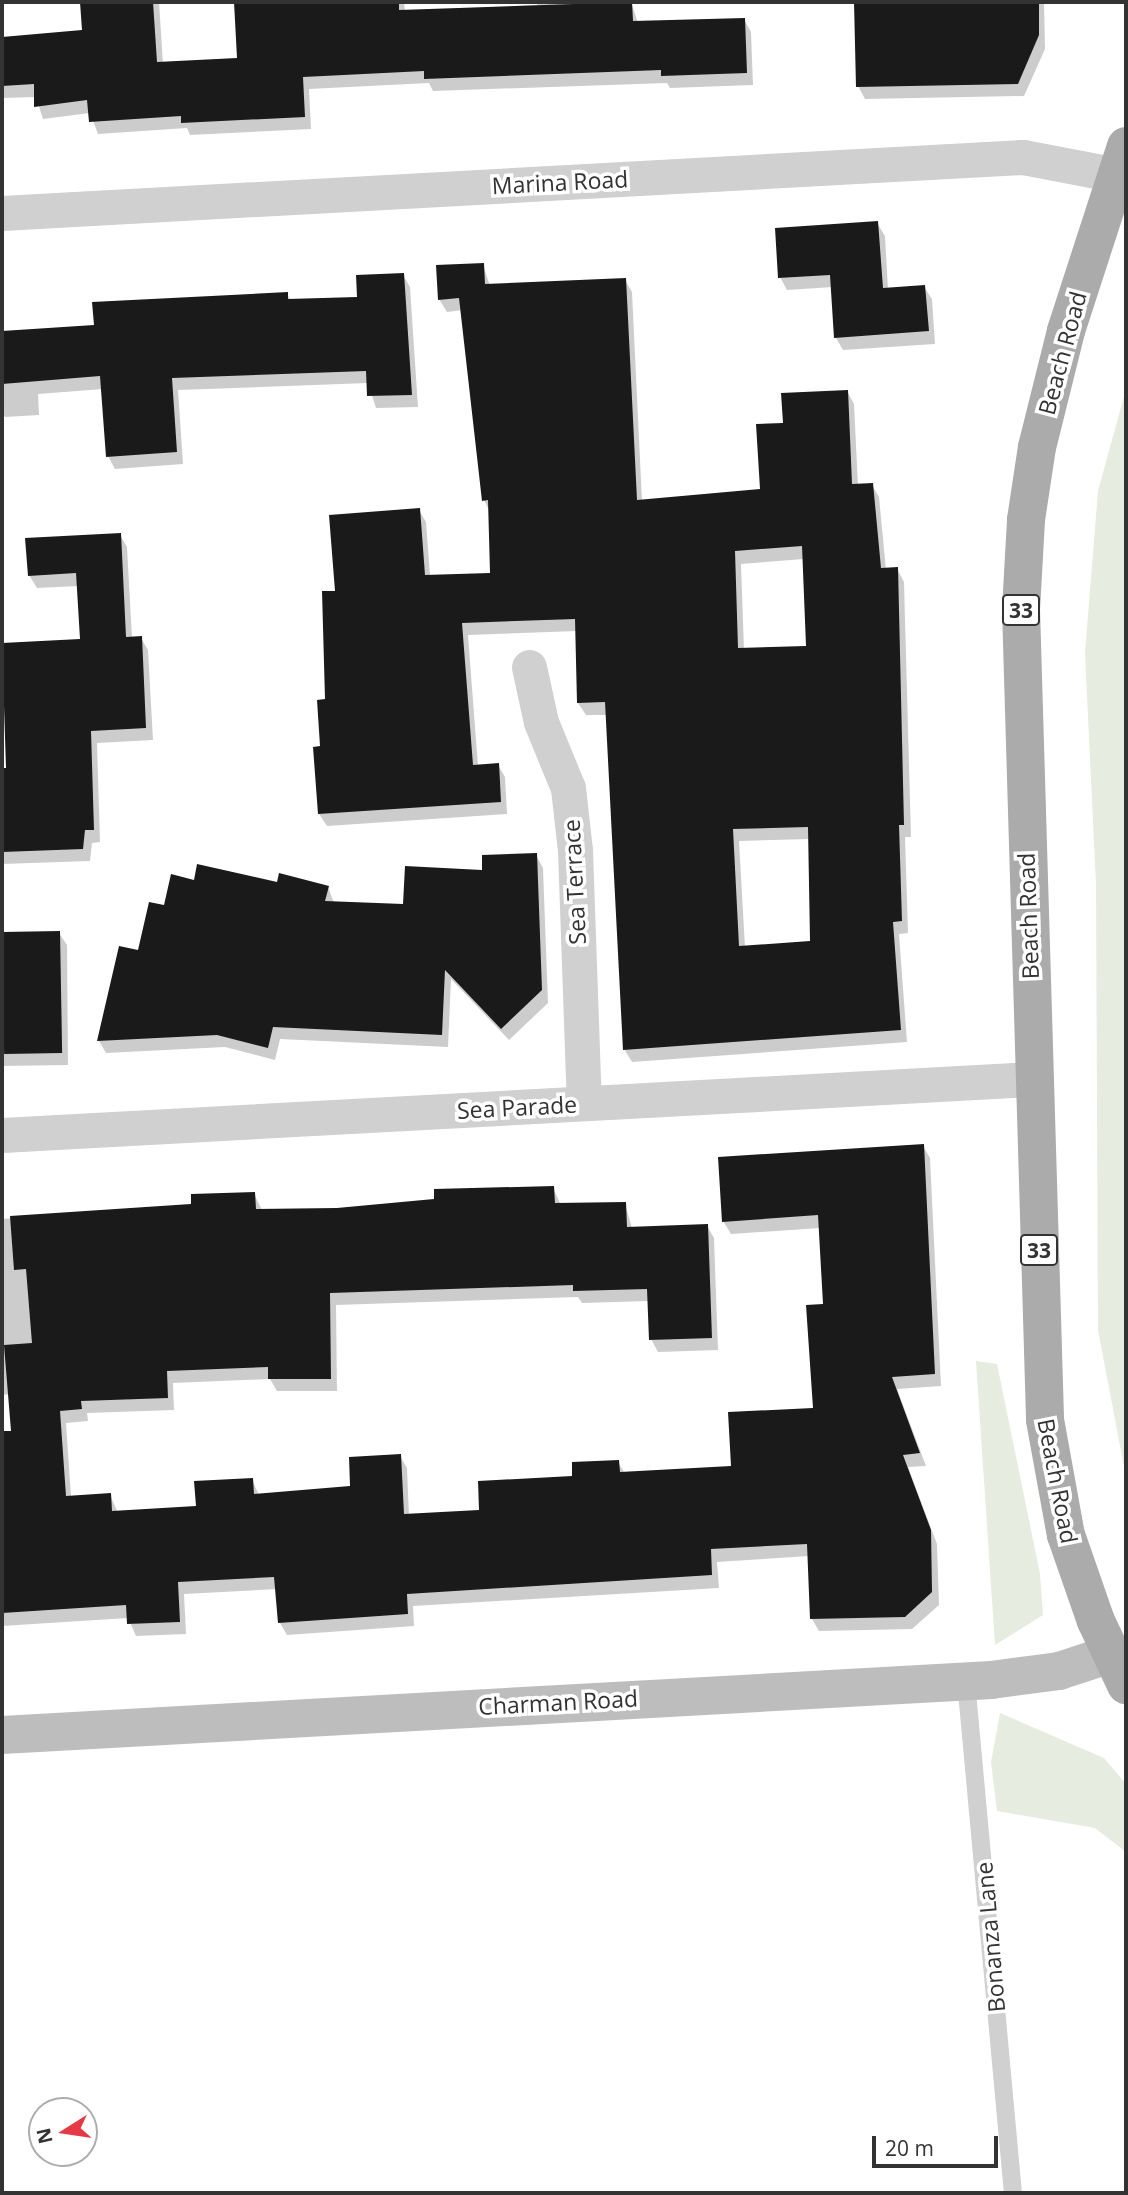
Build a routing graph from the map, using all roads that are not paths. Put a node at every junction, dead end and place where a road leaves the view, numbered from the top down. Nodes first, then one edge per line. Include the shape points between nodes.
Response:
1 (1121, 161) edge
2 (2, 213) edge
3 (529, 667) dead end
4 (1033, 1079) junction
5 (584, 1103) junction
6 (2, 1135) edge
7 (1119, 1670) edge
8 (966, 1681) junction
9 (2, 1735) edge
10 (1013, 2193) edge

1 - 2 street, Marina Road via 1023,157
1 - 4 main road, Beach Road / 33 via 1066,331 1037,447 1026,520 1023,726
3 - 5 street, Sea Terrace via 541,722 568,788 575,850
4 - 5 street, Sea Parade
4 - 7 main road, Beach Road / 33 via 1050,1457 1066,1535
5 - 6 street, Sea Parade
7 - 8 main road, Charman Road
8 - 9 main road, Charman Road
8 - 10 lane, Bonanza Lane

